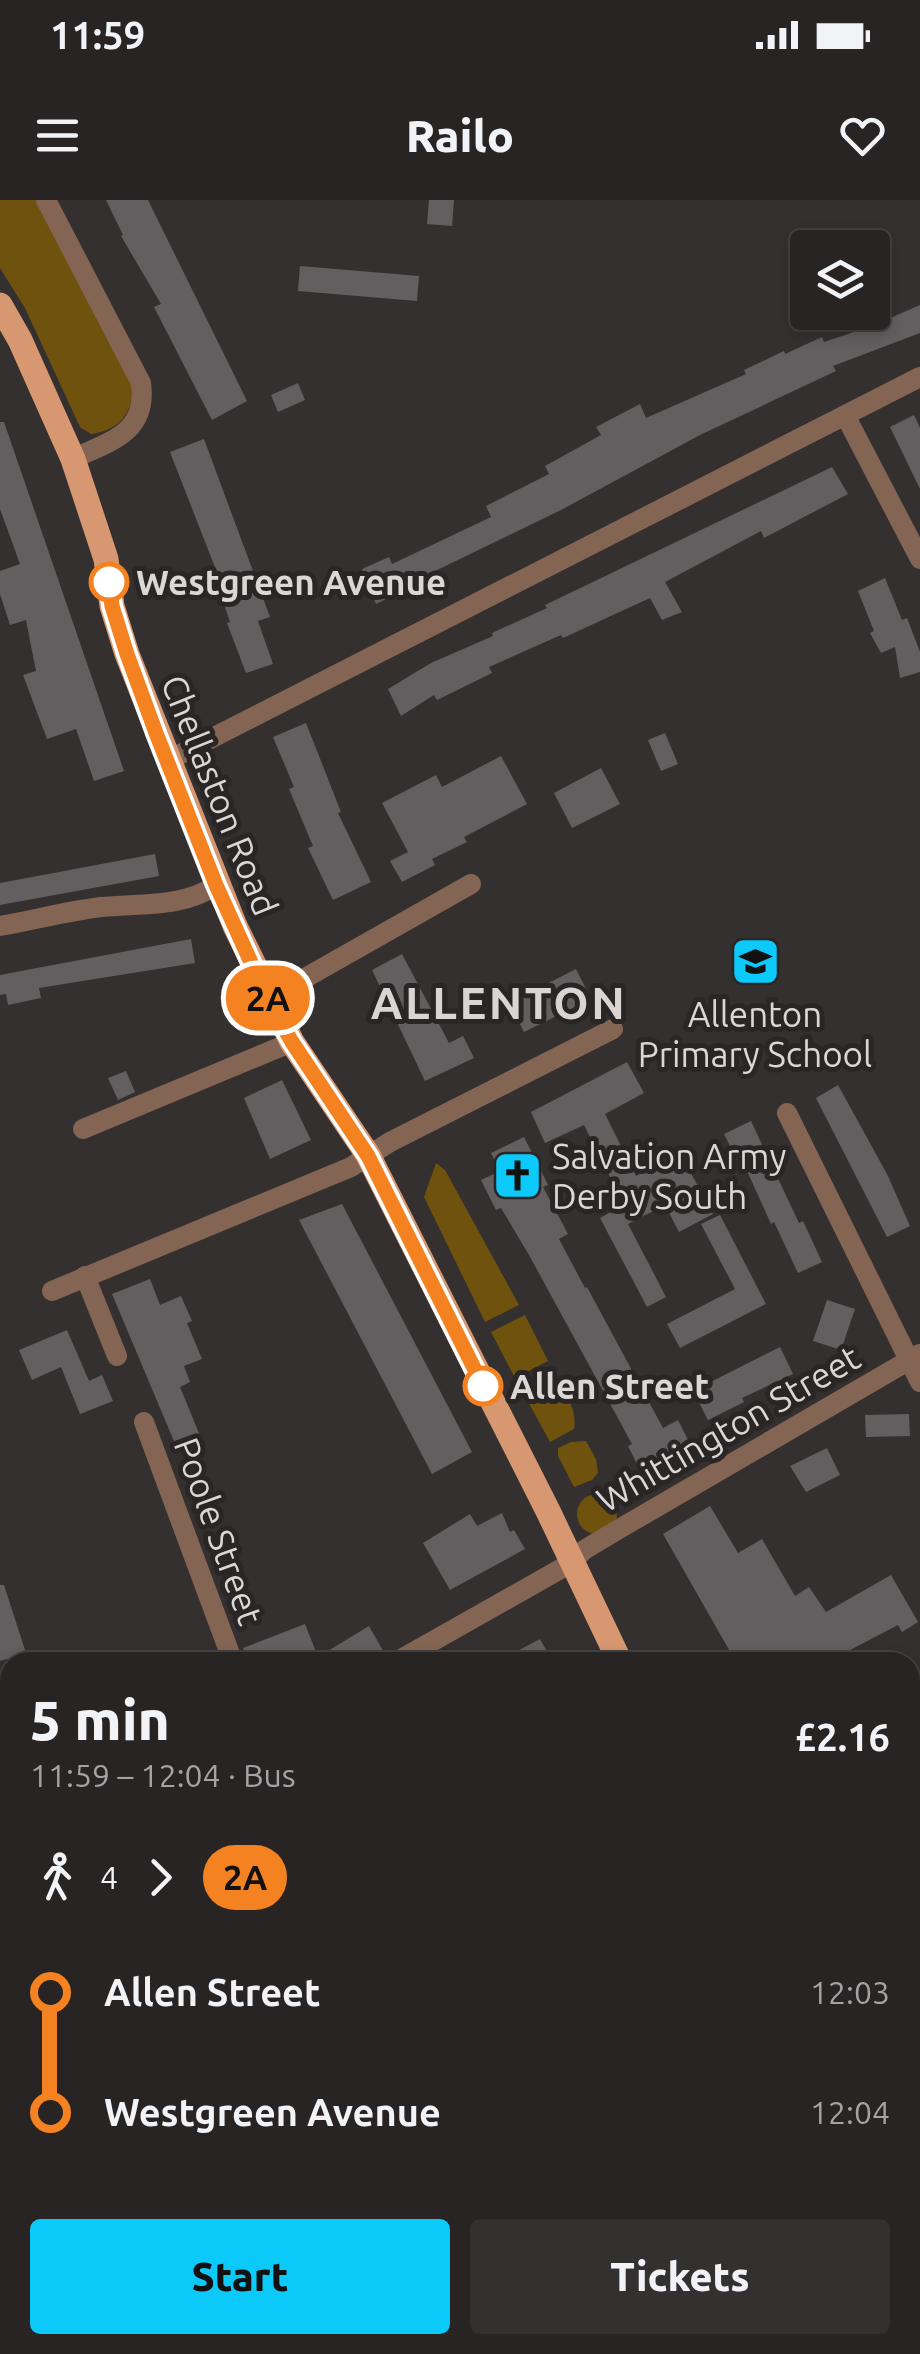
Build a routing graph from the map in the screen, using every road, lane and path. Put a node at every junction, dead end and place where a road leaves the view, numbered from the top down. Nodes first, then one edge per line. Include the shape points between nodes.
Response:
1 (46, 200) edge
2 (0, 305) edge
3 (920, 377) edge
4 (845, 415) junction
5 (73, 459) junction
6 (920, 559) edge
7 (167, 761) junction
8 (471, 884) dead end
9 (216, 885) junction
10 (0, 926) edge
11 (268, 1000) junction
12 (613, 1028) dead end
13 (292, 1042) junction
14 (787, 1113) dead end
15 (83, 1129) dead end
16 (368, 1156) junction
17 (85, 1276) junction
18 (52, 1291) dead end
19 (117, 1356) dead end
20 (914, 1358) edge
21 (920, 1382) edge
22 (144, 1422) dead end
23 (571, 1562) junction
24 (229, 1652) edge
25 (414, 1652) edge
26 (615, 1652) edge

1 - 5 street via 134,368 143,399 131,428
2 - 5 main road, Chellaston Road
3 - 4 street
4 - 6 street
4 - 7 street
5 - 7 main road, Chellaston Road via 106,559 112,606
7 - 9 main road, Chellaston Road
8 - 11 street
9 - 10 street via 200,896
9 - 11 main road, Chellaston Road
11 - 13 main road, Chellaston Road
12 - 16 street
13 - 15 street
13 - 16 main road, Chellaston Road
14 - 20 street
16 - 17 street
16 - 23 main road, Chellaston Road
17 - 18 street
17 - 19 street
20 - 21 street
20 - 23 street, Whittington Street
22 - 24 street, Poole Street
23 - 25 street, Whittington Street
23 - 26 main road, Chellaston Road

